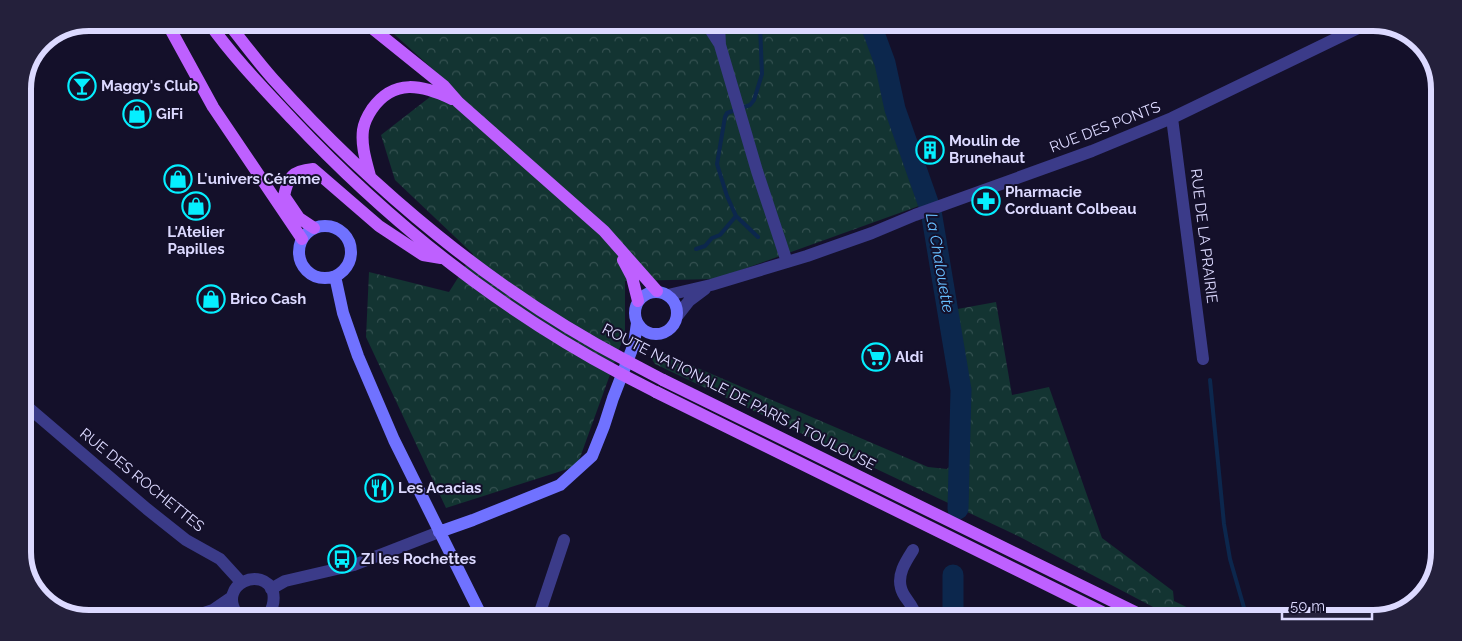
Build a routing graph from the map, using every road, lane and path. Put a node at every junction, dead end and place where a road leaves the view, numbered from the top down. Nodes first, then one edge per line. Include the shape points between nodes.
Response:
1 (170, 31) edge
2 (216, 31) edge
3 (234, 31) edge
4 (377, 31) edge
5 (711, 31) edge
6 (719, 31) edge
7 (1352, 31) edge
8 (720, 45) junction
9 (458, 102) junction
10 (1172, 118) junction
11 (371, 178) junction
12 (314, 228) junction
13 (302, 239) junction
14 (615, 244) junction
15 (442, 259) junction
16 (787, 262) junction
17 (335, 276) junction
18 (710, 286) junction
19 (663, 293) junction
20 (638, 302) junction
21 (678, 315) junction
22 (637, 323) junction
23 (652, 334) junction
24 (634, 344) junction
25 (1203, 359) dead end
26 (31, 410) edge
27 (439, 532) junction
28 (564, 540) dead end
29 (913, 550) dead end
30 (241, 582) junction
31 (271, 589) junction
32 (232, 597) junction
33 (212, 610) edge
34 (234, 610) edge
35 (271, 610) edge
36 (478, 610) edge
37 (541, 610) edge
38 (914, 610) edge
39 (1098, 610) edge
40 (1130, 610) edge

1 - 13 main road via 213,107
2 - 15 main road, ROUTE NATIONALE DE PARIS À TOULOUSE via 318,147 374,201
3 - 11 main road, ROUTE NATIONALE DE PARIS À TOULOUSE via 272,78
4 - 9 main road via 444,86
5 - 8 street
6 - 8 street
7 - 10 street, RUE DES PONTS
8 - 16 street
9 - 11 main road via 425,88 406,87 390,92 378,102 363,129 364,157
9 - 14 main road via 604,230
10 - 16 street, RUE DES PONTS via 1092,151
10 - 25 street, RUE DE LA PRAIRIE
11 - 40 main road, ROUTE NATIONALE DE PARIS À TOULOUSE, bridge via 434,232 497,279 543,312 603,348
12 - 13 main road
12 - 15 main road via 299,218 284,196 291,176 302,170 313,170 379,226 423,255
12 - 17 main road via 330,226 349,241 351,257 348,265
13 - 17 main road via 298,255 306,270 319,278
14 - 19 main road
14 - 20 main road via 632,277
15 - 39 main road, ROUTE NATIONALE DE PARIS À TOULOUSE, bridge via 538,326 596,361
16 - 18 street, RUE DES PONTS
17 - 27 main road via 343,313 358,356
18 - 19 street, RUE DES PONTS
18 - 21 street, RUE DES PONTS via 688,301
19 - 20 main road via 646,294
19 - 21 main road via 676,303
20 - 22 main road via 635,312
21 - 23 main road via 666,332
22 - 23 main road
22 - 24 main road
23 - 24 main road
24 - 27 main road via 592,456 560,485
26 - 30 street, RUE DES ROCHETTES via 186,540 220,559
27 - 31 street via 354,565 286,582
27 - 36 main road
28 - 37 street
29 - 38 street via 901,569 900,588
30 - 31 street via 259,580
30 - 32 street
31 - 35 street via 274,603
32 - 33 street
32 - 34 street

